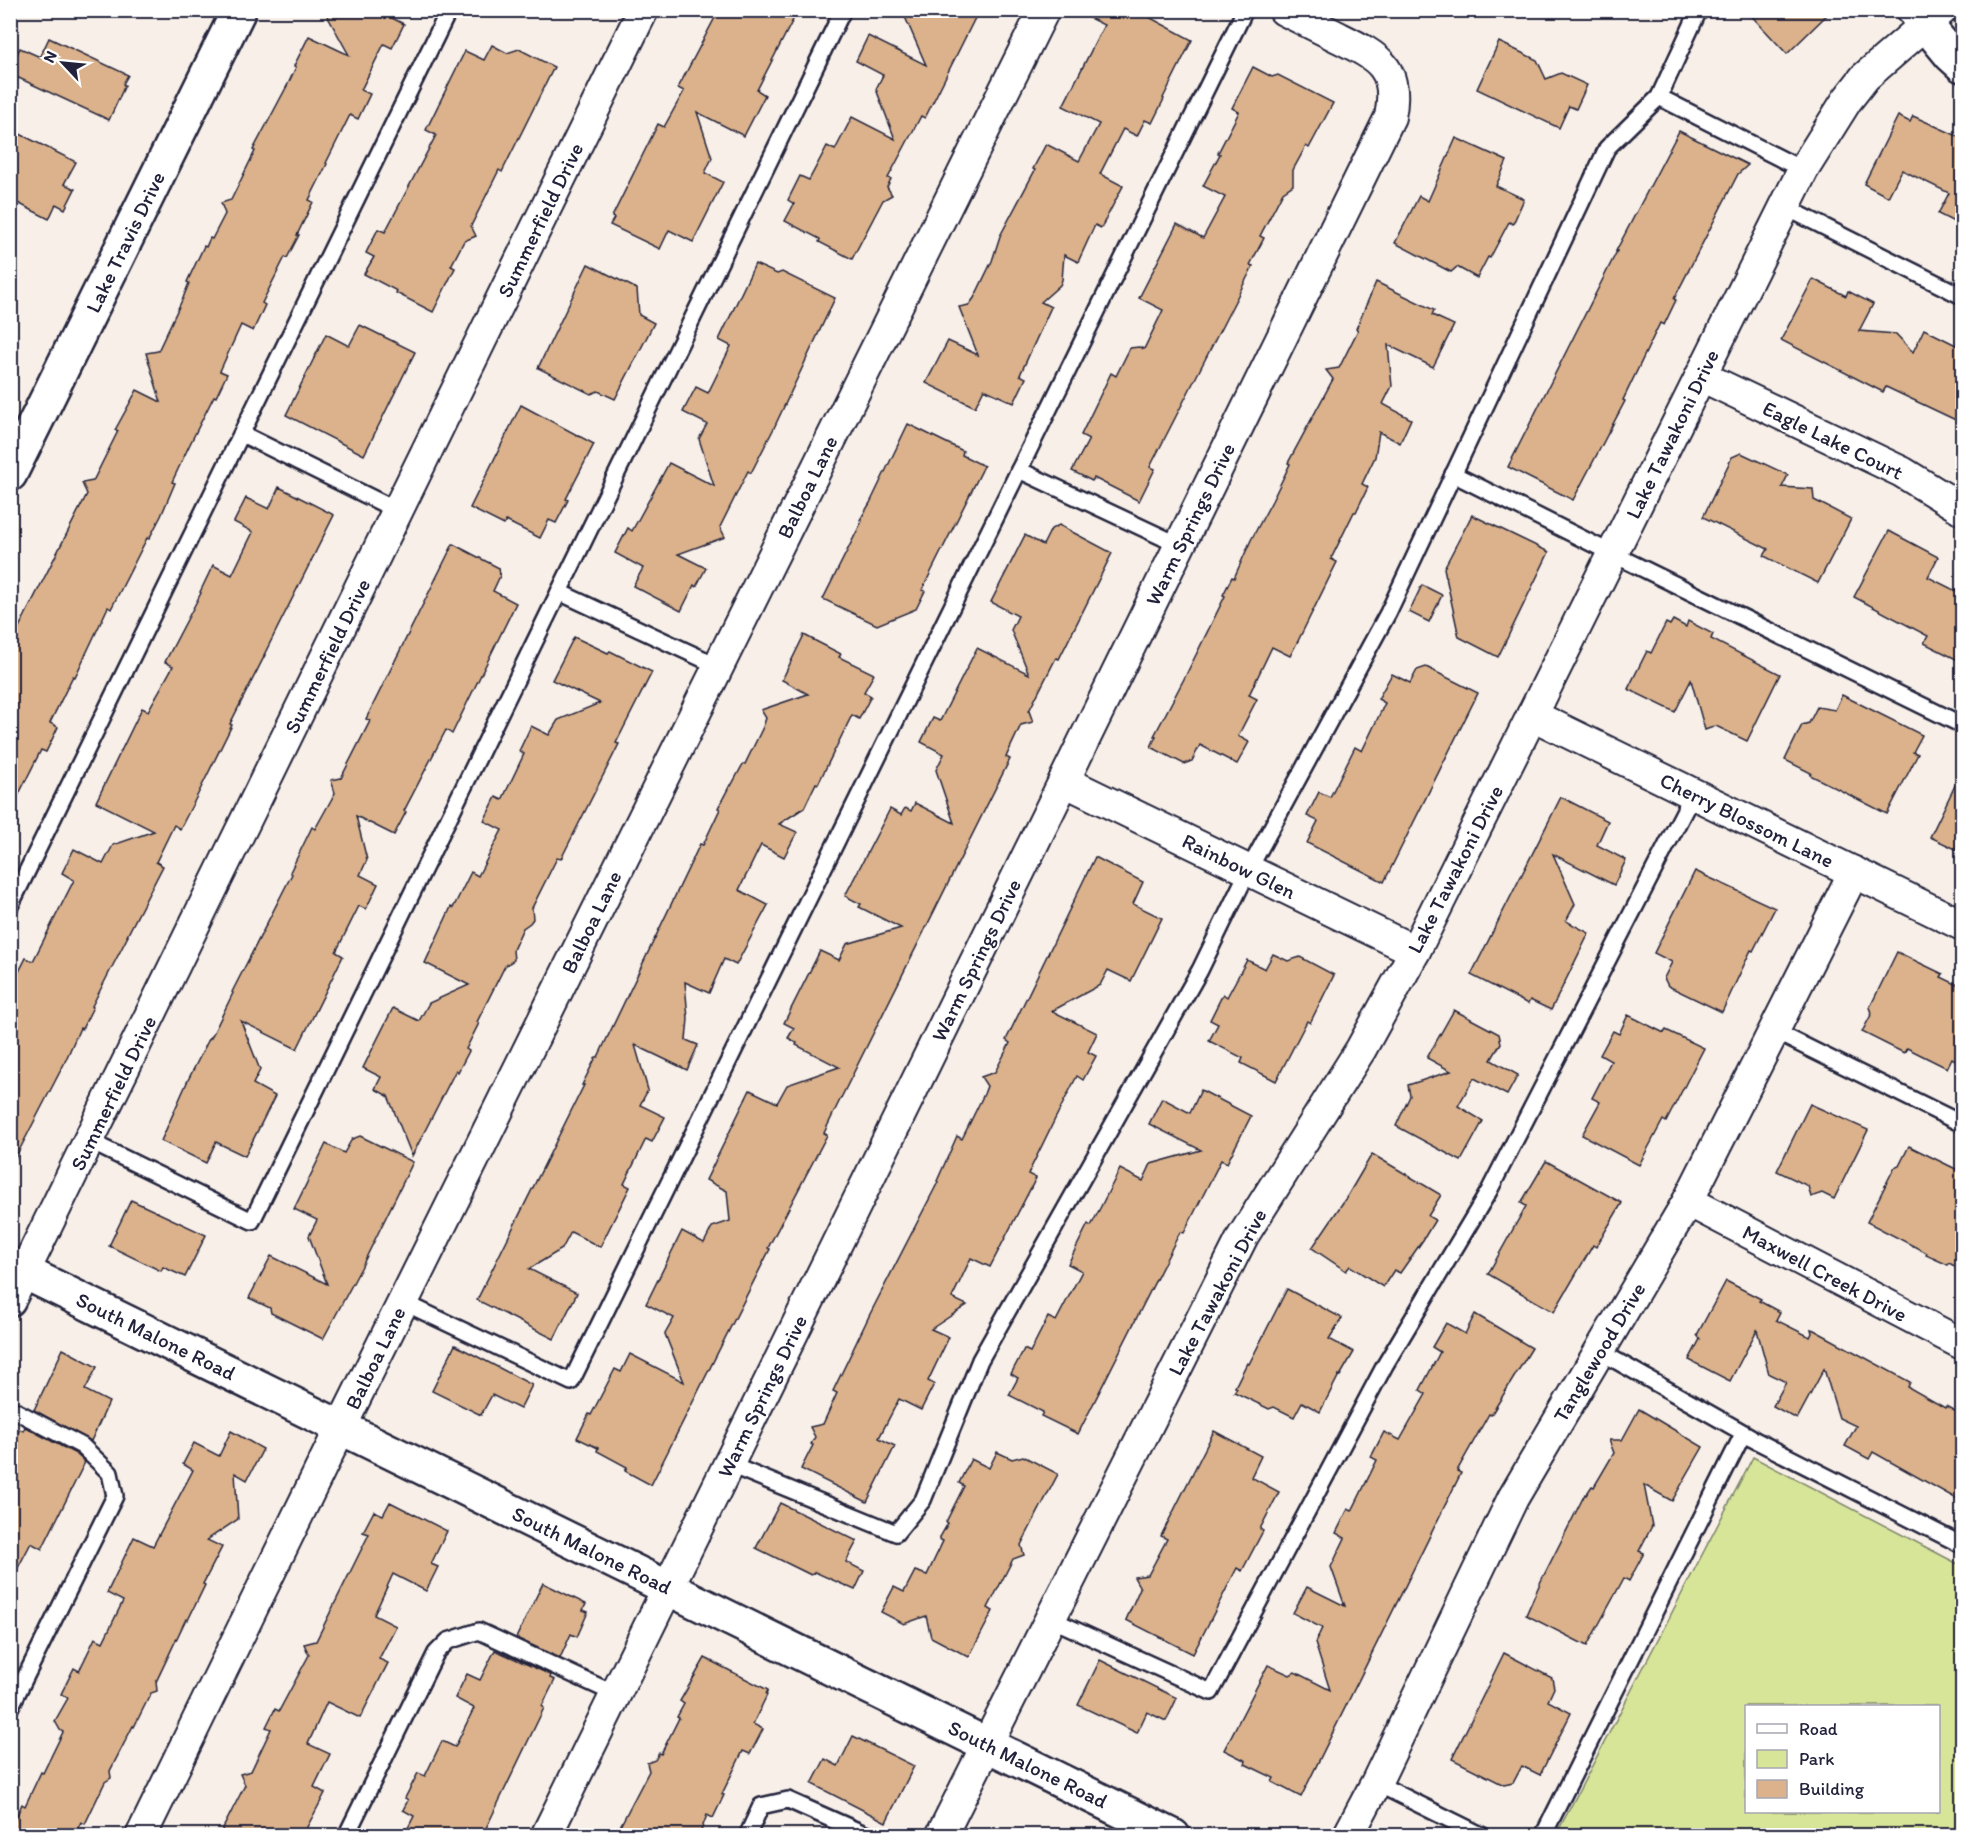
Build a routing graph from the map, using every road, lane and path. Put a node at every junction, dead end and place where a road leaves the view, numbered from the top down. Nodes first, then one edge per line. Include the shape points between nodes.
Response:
1 (239, 10) edge
2 (449, 10) edge
3 (643, 10) edge
4 (843, 10) edge
5 (1044, 10) edge
6 (1245, 10) edge
7 (1284, 10) edge
8 (1699, 10) edge
9 (1928, 15) edge
10 (1962, 65) edge
11 (1659, 97) junction
12 (1803, 170) junction
13 (1785, 207) junction
14 (1962, 296) edge
15 (1701, 376) junction
16 (242, 434) junction
17 (1019, 470) junction
18 (10, 474) edge
19 (1453, 474) junction
20 (1962, 509) edge
21 (398, 511) junction
22 (1179, 545) junction
23 (1613, 554) junction
24 (559, 592) junction
25 (718, 666) junction
26 (1532, 715) junction
27 (1962, 725) edge
28 (1064, 781) junction
29 (1694, 794) junction
30 (1248, 871) junction
31 (1854, 872) junction
32 (10, 906) edge
33 (1962, 925) edge
34 (1414, 951) junction
35 (1774, 1031) junction
36 (1962, 1124) edge
37 (89, 1141) junction
38 (1688, 1201) junction
39 (18, 1269) edge
40 (10, 1301) edge
41 (403, 1302) junction
42 (1962, 1344) edge
43 (1599, 1351) junction
44 (10, 1408) edge
45 (341, 1427) junction
46 (1759, 1442) junction
47 (728, 1464) junction
48 (1962, 1545) edge
49 (668, 1587) junction
50 (1049, 1618) junction
51 (615, 1694) junction
52 (10, 1708) edge
53 (986, 1744) junction
54 (1376, 1783) junction
55 (141, 1836) edge
56 (346, 1836) edge
57 (546, 1836) edge
58 (747, 1836) edge
59 (869, 1836) edge
60 (941, 1836) edge
61 (1173, 1836) edge
62 (1348, 1836) edge
63 (1484, 1836) edge
64 (1543, 1836) edge

1 - 18 street, Lake Travis Drive
2 - 16 lane
3 - 21 street, Summerfield Drive
4 - 24 lane
5 - 25 street, Balboa Lane
6 - 17 lane
7 - 22 street, Warm Springs Drive via 1370,53 1383,66 1391,81 1390,117
8 - 11 lane
9 - 10 street via 1951,55
9 - 12 street, Lake Tawakoni Drive via 1865,77
11 - 12 lane
11 - 19 lane via 1607,148
12 - 13 street, Lake Tawakoni Drive
13 - 14 lane
13 - 15 street, Lake Tawakoni Drive
15 - 20 street, Eagle Lake Court via 1902,472
15 - 23 street, Lake Tawakoni Drive
16 - 21 lane
16 - 32 lane
17 - 22 lane
17 - 41 lane via 571,1382
19 - 23 lane
19 - 30 lane via 1388,613
21 - 37 street, Summerfield Drive
22 - 28 street, Warm Springs Drive
23 - 26 street, Lake Tawakoni Drive
23 - 27 lane
24 - 25 lane
24 - 37 lane via 252,1221
25 - 41 street, Balboa Lane
26 - 29 street, Cherry Blossom Lane
26 - 34 street, Lake Tawakoni Drive
28 - 30 street, Rainbow Glen
28 - 47 street, Warm Springs Drive
29 - 31 street, Cherry Blossom Lane
29 - 50 lane via 1489,1191 1385,1365 1211,1692
30 - 34 street, Rainbow Glen
30 - 47 lane via 1200,970 981,1360 923,1500 896,1533
31 - 33 street, Cherry Blossom Lane
31 - 35 street, Tanglewood Drive
34 - 50 street, Lake Tawakoni Drive via 1361,1049 1243,1236
35 - 36 lane
35 - 38 street, Tanglewood Drive
37 - 39 street, Summerfield Drive
38 - 42 street, Maxwell Creek Drive
38 - 43 street, Tanglewood Drive
39 - 40 street, Summerfield Drive
39 - 45 street, South Malone Road
41 - 45 street, Balboa Lane
43 - 46 lane
43 - 54 street, Tanglewood Drive via 1513,1498
44 - 52 lane via 82,1446 110,1473 115,1496
45 - 49 street, South Malone Road
45 - 55 street, Balboa Lane
46 - 48 lane
46 - 64 lane via 1743,1434
47 - 49 street, Warm Springs Drive
49 - 51 street, Warm Springs Drive
49 - 53 street, South Malone Road
50 - 53 street, Lake Tawakoni Drive
51 - 56 lane via 479,1631 448,1641 436,1653
51 - 57 street, Warm Springs Drive
53 - 60 street, Lake Tawakoni Drive
53 - 61 street, South Malone Road
54 - 62 street, Tanglewood Drive
54 - 63 lane
58 - 59 lane via 761,1806 788,1800

